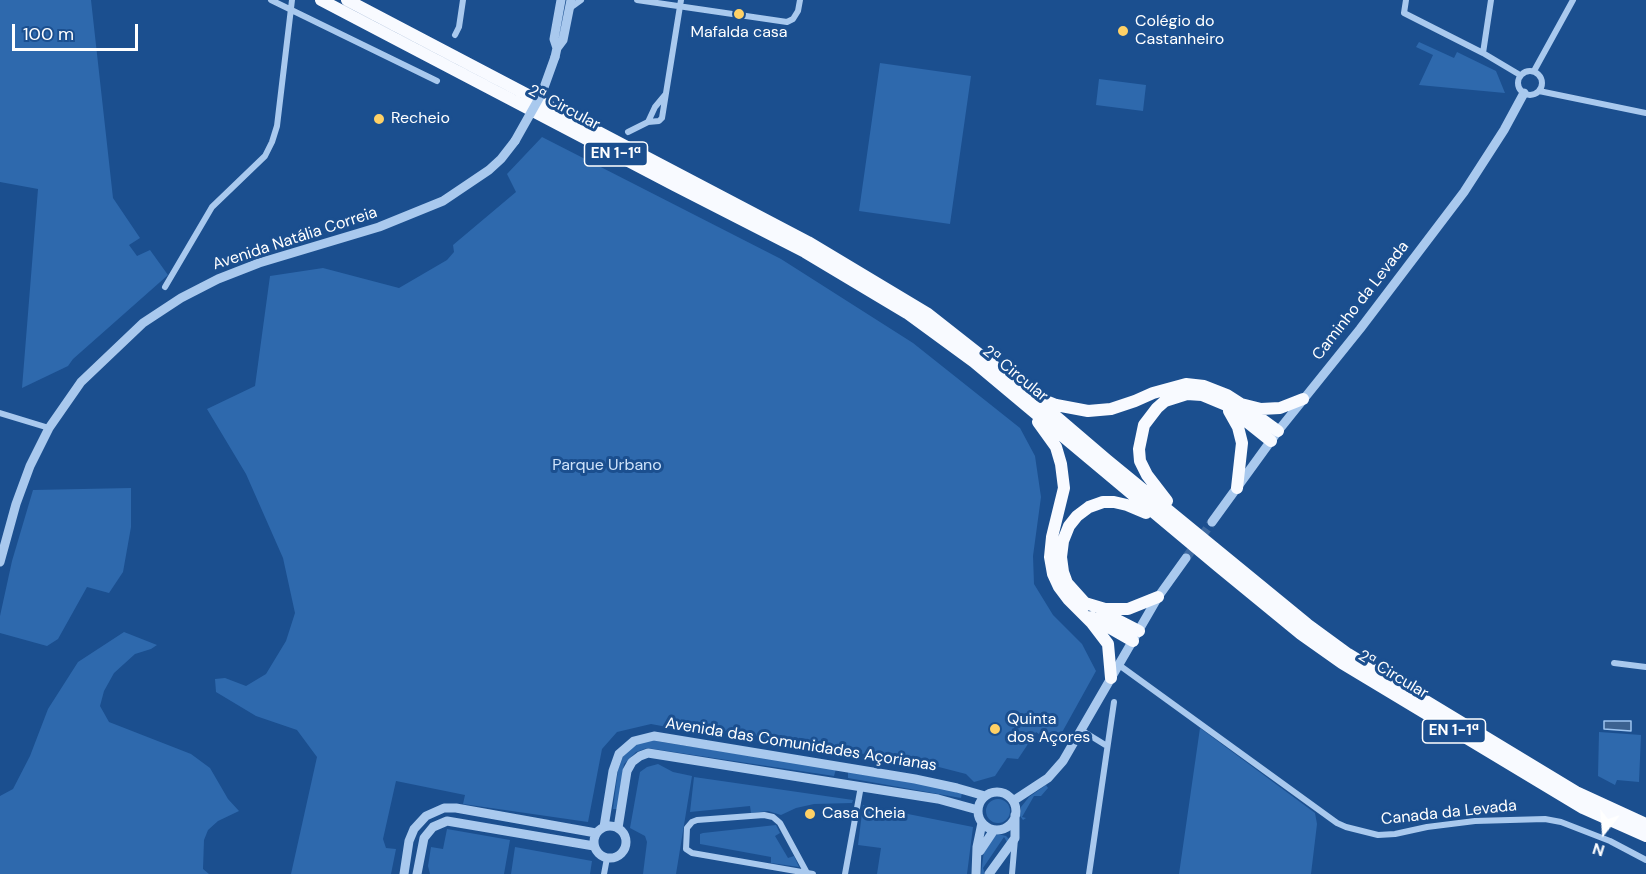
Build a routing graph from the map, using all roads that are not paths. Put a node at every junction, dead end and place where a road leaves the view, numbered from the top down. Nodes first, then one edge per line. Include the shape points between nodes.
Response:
1 (271, 0) edge
2 (292, 0) edge
3 (321, 0) edge
4 (347, 0) edge
5 (463, 0) edge
6 (561, 0) edge
7 (581, 0) edge
8 (637, 0) edge
9 (800, 0) edge
10 (1406, 0) edge
11 (1491, 0) edge
12 (1573, 0) edge
13 (570, 4) edge
14 (681, 4) edge
15 (291, 9) junction
16 (455, 34) dead end
17 (556, 53) junction
18 (1482, 53) junction
19 (1534, 71) junction
20 (1521, 75) junction
21 (437, 81) dead end
22 (1539, 91) junction
23 (1524, 93) junction
24 (665, 94) junction
25 (1646, 112) edge
26 (648, 122) junction
27 (628, 132) dead end
28 (165, 287) dead end
29 (1028, 399) junction
30 (1303, 399) junction
31 (1240, 404) junction
32 (1226, 405) junction
33 (0, 413) edge
34 (49, 428) junction
35 (1274, 436) junction
36 (1237, 488) junction
37 (1212, 522) tunnel mouth
38 (1180, 526) junction
39 (1186, 558) tunnel mouth
40 (0, 562) edge
41 (1158, 597) junction
42 (1082, 607) junction
43 (1136, 636) junction
44 (1614, 663) dead end
45 (1119, 665) junction
46 (1646, 667) edge
47 (1111, 678) junction
48 (1114, 702) dead end
49 (1081, 730) junction
50 (1107, 747) junction
51 (861, 786) junction
52 (985, 796) junction
53 (1013, 801) junction
54 (978, 810) junction
55 (1016, 813) junction
56 (982, 823) junction
57 (1646, 824) edge
58 (618, 828) junction
59 (1006, 828) junction
60 (600, 830) junction
61 (994, 830) junction
62 (1646, 836) edge
63 (1015, 838) junction
64 (594, 846) junction
65 (607, 858) junction
66 (977, 859) junction
67 (1646, 860) edge
68 (810, 873) edge
69 (404, 874) edge
70 (417, 874) edge
71 (604, 874) edge
72 (845, 874) edge
73 (976, 874) edge
74 (989, 874) edge
75 (1012, 874) edge
76 (1089, 874) edge

1 - 15 street
2 - 15 street
3 - 29 highway, 2ª Circular / EN 1-1ª via 805,252 883,298
4 - 29 highway, 2ª Circular / EN 1-1ª via 881,284 928,314
5 - 16 street
6 - 17 street, Avenida Natália Correia via 554,39
7 - 13 street
8 - 14 street
9 - 14 street via 798,11 787,22
10 - 18 street via 1404,13
11 - 18 street
12 - 19 street
13 - 17 street, Avenida Natália Correia via 563,40
14 - 24 street
15 - 21 street
15 - 28 street via 272,142 265,156 212,207
17 - 34 street, Avenida Natália Correia, bridge via 542,93 515,141 476,180 427,209 239,270 196,289 143,323 95,368
18 - 20 street
19 - 20 street
19 - 22 street via 1541,78
20 - 23 street via 1518,85
22 - 23 street
22 - 25 street
23 - 30 street, Caminho da Levada via 1464,192
24 - 26 street
24 - 26 street via 662,118
26 - 27 street
29 - 31 highway via 1088,411 1110,409 1186,384 1204,386
29 - 38 highway, 2ª Circular / EN 1-1ª via 1100,469
29 - 42 highway via 1056,447 1061,464 1064,488 1052,537 1053,574 1059,587
30 - 31 highway via 1272,409
30 - 35 street, Caminho da Levada
31 - 35 highway
32 - 35 highway
32 - 36 highway via 1242,443
32 - 38 highway via 1202,395 1177,396 1157,408 1144,425 1140,461
33 - 34 street
34 - 40 street, Avenida Natália Correia via 30,466
35 - 36 street, Caminho da Levada
36 - 37 street, Caminho da Levada
38 - 42 highway via 1114,502 1089,507 1077,516 1063,541 1061,557 1067,583
38 - 57 highway, 2ª Circular / EN 1-1ª via 1348,654 1576,792
38 - 62 highway, 2ª Circular / EN 1-1ª via 1301,634 1342,663 1582,808
39 - 41 street
41 - 42 highway via 1116,611
41 - 43 street
42 - 43 highway
42 - 47 highway via 1108,644
43 - 45 street
44 - 46 street
45 - 47 street
45 - 67 street, Canada da Levada via 1346,828 1378,835 1475,821 1545,819 1610,841
47 - 49 street
48 - 50 street
49 - 50 street
49 - 53 street via 1053,773
50 - 76 street
51 - 54 street, Avenida das Comunidades Açorianas
51 - 58 street, Avenida das Comunidades Açorianas via 648,753 632,762 627,771
51 - 72 street
52 - 53 street via 995,792
52 - 54 street
52 - 60 street, Avenida das Comunidades Açorianas via 915,779 654,736 634,741 619,754
53 - 55 street
54 - 56 street
55 - 59 street
55 - 63 street
56 - 61 street
56 - 66 street
58 - 60 street
58 - 65 street, Avenida das Comunidades Açorianas via 626,845 621,854
59 - 61 street
59 - 63 street
60 - 64 street, Avenida das Comunidades Açorianas
60 - 69 street via 444,808 426,816 414,829
61 - 66 street
63 - 74 street
63 - 75 street
64 - 65 street
64 - 70 street via 447,821 426,834
65 - 71 street
66 - 73 street
68 - 68 street via 699,855 686,849 687,828 692,822 773,817

